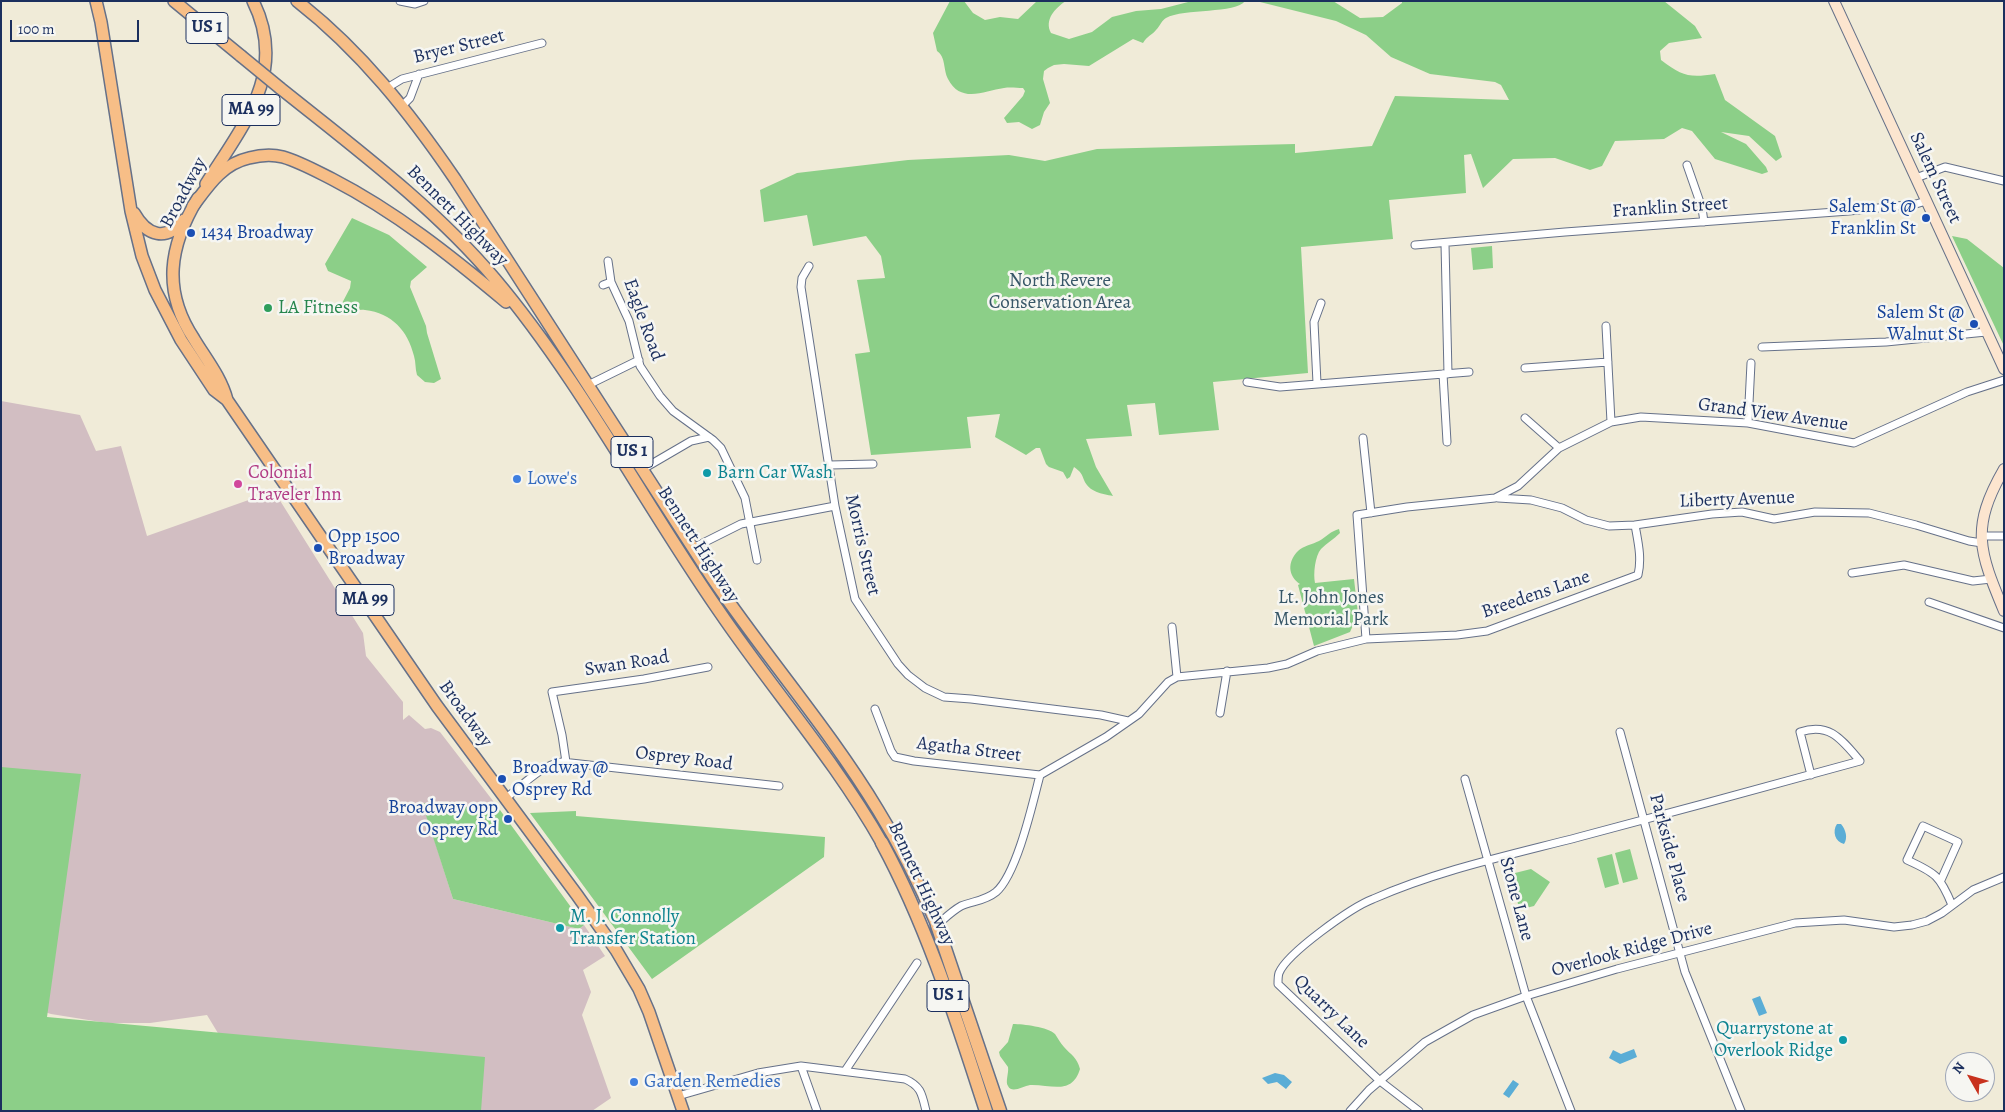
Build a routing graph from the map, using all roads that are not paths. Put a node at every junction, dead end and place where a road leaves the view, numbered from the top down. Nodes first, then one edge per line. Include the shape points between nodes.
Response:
1 (96, 1) edge
2 (174, 1) edge
3 (252, 1) edge
4 (298, 1) edge
5 (400, 1) edge
6 (424, 1) edge
7 (1836, 2) edge
8 (542, 43) dead end
9 (419, 74) junction
10 (387, 88) junction
11 (402, 106) junction
12 (1687, 165) dead end
13 (1916, 178) junction
14 (2004, 181) edge
15 (1926, 201) junction
16 (130, 205) junction
17 (193, 206) junction
18 (1704, 222) junction
19 (1445, 244) junction
20 (1415, 245) dead end
21 (608, 261) dead end
22 (809, 266) dead end
23 (611, 282) junction
24 (603, 285) dead end
25 (1321, 303) dead end
26 (525, 317) junction
27 (1606, 326) dead end
28 (1986, 332) junction
29 (1762, 347) dead end
30 (639, 360) junction
31 (1608, 362) junction
32 (1751, 363) dead end
33 (2003, 366) edge
34 (1525, 368) dead end
35 (1469, 372) dead end
36 (1445, 374) junction
37 (2004, 380) edge
38 (1247, 382) dead end
39 (1317, 383) junction
40 (588, 385) junction
41 (227, 400) junction
42 (1525, 418) dead end
43 (1612, 422) junction
44 (1748, 424) junction
45 (709, 437) junction
46 (1363, 438) dead end
47 (1447, 442) dead end
48 (1559, 448) junction
49 (874, 464) dead end
50 (830, 465) junction
51 (642, 469) junction
52 (2004, 469) edge
53 (1495, 498) junction
54 (836, 506) junction
55 (1371, 513) junction
56 (750, 521) junction
57 (1635, 525) junction
58 (2004, 536) edge
59 (1982, 539) junction
60 (693, 548) junction
61 (757, 560) dead end
62 (1852, 573) dead end
63 (1991, 580) junction
64 (1929, 602) dead end
65 (2004, 611) edge
66 (1172, 627) dead end
67 (2004, 628) edge
68 (1366, 639) junction
69 (708, 667) dead end
70 (1227, 671) junction
71 (1177, 676) junction
72 (875, 709) dead end
73 (1220, 713) dead end
74 (1128, 721) junction
75 (1620, 732) dead end
76 (566, 762) junction
77 (1040, 775) junction
78 (1811, 775) junction
79 (1465, 779) dead end
80 (779, 786) dead end
81 (506, 798) junction
82 (1645, 820) junction
83 (882, 843) joint
84 (1488, 861) junction
85 (2004, 877) edge
86 (1941, 880) junction
87 (1952, 905) junction
88 (937, 925) junction
89 (1680, 953) junction
90 (917, 963) dead end
91 (1526, 996) junction
92 (801, 1066) junction
93 (844, 1071) junction
94 (1380, 1081) junction
95 (678, 1096) junction
96 (683, 1111) edge
97 (817, 1111) edge
98 (926, 1111) edge
99 (986, 1111) edge
100 (1000, 1111) edge
101 (1350, 1111) edge
102 (1419, 1111) edge
103 (1571, 1111) edge
104 (1741, 1111) edge

1 - 16 main road, Broadway / MA 99
2 - 26 main road, Bennett Highway / US 1, bridge via 376,164 433,215 481,263
3 - 17 main road, Broadway / MA 99 via 261,21 265,43 262,86
4 - 10 main road, Bennett Highway / US 1 via 350,48
5 - 6 street via 416,4
7 - 13 main road, Salem Street
8 - 9 street, Bryer Street
9 - 10 street, Bryer Street
9 - 11 street via 410,98
10 - 11 main road, Bennett Highway / US 1
11 - 40 main road, Bennett Highway / US 1 via 455,179
12 - 18 street
13 - 14 street via 1945,166
13 - 15 main road, Salem Street
15 - 18 street, Franklin Street via 1849,211
15 - 28 main road, Salem Street
16 - 17 main road via 143,226 158,234 176,228
16 - 41 main road, Broadway / MA 99 via 142,256 167,315 214,390
17 - 26 main road via 214,180 234,163 260,156 286,158 387,211 430,240
17 - 41 main road, Broadway / MA 99 via 175,250 174,291 183,322 223,384
18 - 19 street, Franklin Street
19 - 20 street, Franklin Street
19 - 36 street
21 - 23 street, Eagle Road
22 - 50 street, Morris Street via 801,287
23 - 24 street
23 - 30 street, Eagle Road via 629,321
25 - 39 street via 1314,322
26 - 83 main road, Bennett Highway / US 1 via 718,610 840,776
27 - 31 street
28 - 29 street via 1886,342
28 - 33 main road, Salem Street
30 - 40 street
30 - 45 street, Eagle Road via 660,396
31 - 34 street
31 - 43 street
32 - 44 street
35 - 36 street
36 - 39 street
36 - 47 street
37 - 44 street, Grand View Avenue via 1967,392 1854,443
38 - 39 street via 1280,387
40 - 51 main road, Bennett Highway / US 1
41 - 81 main road, Broadway / MA 99 via 437,706
42 - 48 street
43 - 44 street, Grand View Avenue via 1641,417
43 - 48 street, Grand View Avenue
45 - 51 street via 691,441
45 - 56 street, Eagle Road via 721,448 743,490
46 - 55 street
48 - 53 street, Grand View Avenue via 1518,486
49 - 50 street
50 - 54 street, Morris Street
51 - 60 main road, Bennett Highway / US 1
52 - 59 main road via 1985,505
53 - 55 street, Grand View Avenue
53 - 57 street, Liberty Avenue via 1531,500 1609,526
54 - 56 street
54 - 74 street, Morris Street via 856,601 902,668 925,688 949,698 1101,715
55 - 68 street via 1357,515
56 - 60 street
56 - 61 street, Eagle Road
57 - 59 street, Liberty Avenue via 1742,512 1774,519 1815,512 1869,513 1969,541
57 - 68 street, Breedens Lane via 1640,552 1638,575 1487,631
58 - 59 street, Liberty Avenue
59 - 63 main road
60 - 88 main road, Bennett Highway / US 1 via 748,631 870,797 906,858
62 - 63 street via 1904,565 1973,581
63 - 65 main road
64 - 67 street
66 - 71 street
68 - 70 street, Breedens Lane via 1317,651 1287,664
69 - 76 street, Swan Road via 552,692
70 - 71 street, Breedens Lane
70 - 73 street
71 - 74 street
72 - 77 street, Agatha Street via 895,757
74 - 77 street
75 - 82 street, Parkside Place
76 - 80 street, Osprey Road
76 - 81 street, Osprey Road via 550,766
77 - 88 street via 1013,864 997,890 983,900 961,906
78 - 78 street, Quarry Lane via 1819,772 1860,761 1834,734 1823,728 1811,728 1800,732
78 - 82 street, Quarry Lane
79 - 84 street, Stone Lane
81 - 95 main road, Broadway / MA 99 via 628,969 649,1012
82 - 84 street, Quarry Lane
82 - 89 street, Parkside Place
83 - 99 highway, Bennett Highway / US 1 via 929,942
84 - 91 street, Stone Lane
84 - 94 street, Quarry Lane via 1371,899 1317,935 1278,974 1278,984
85 - 87 street, Overlook Ridge Drive via 1973,890
86 - 86 street via 1907,860 1924,826 1958,842
86 - 87 street
87 - 89 street, Overlook Ridge Drive via 1927,921 1912,925 1894,927 1844,920 1806,922
88 - 100 highway, Bennett Highway / US 1
89 - 91 street, Overlook Ridge Drive
89 - 104 street, Parkside Place
90 - 93 street
91 - 94 street, Overlook Ridge Drive via 1473,1015 1425,1042
91 - 103 street, Stone Lane
92 - 93 street
92 - 95 street via 758,1073
92 - 97 street
93 - 98 street via 904,1079 915,1084 920,1089
94 - 101 street, Overlook Ridge Drive
94 - 102 street, Quarry Lane
95 - 96 main road, Broadway / MA 99

